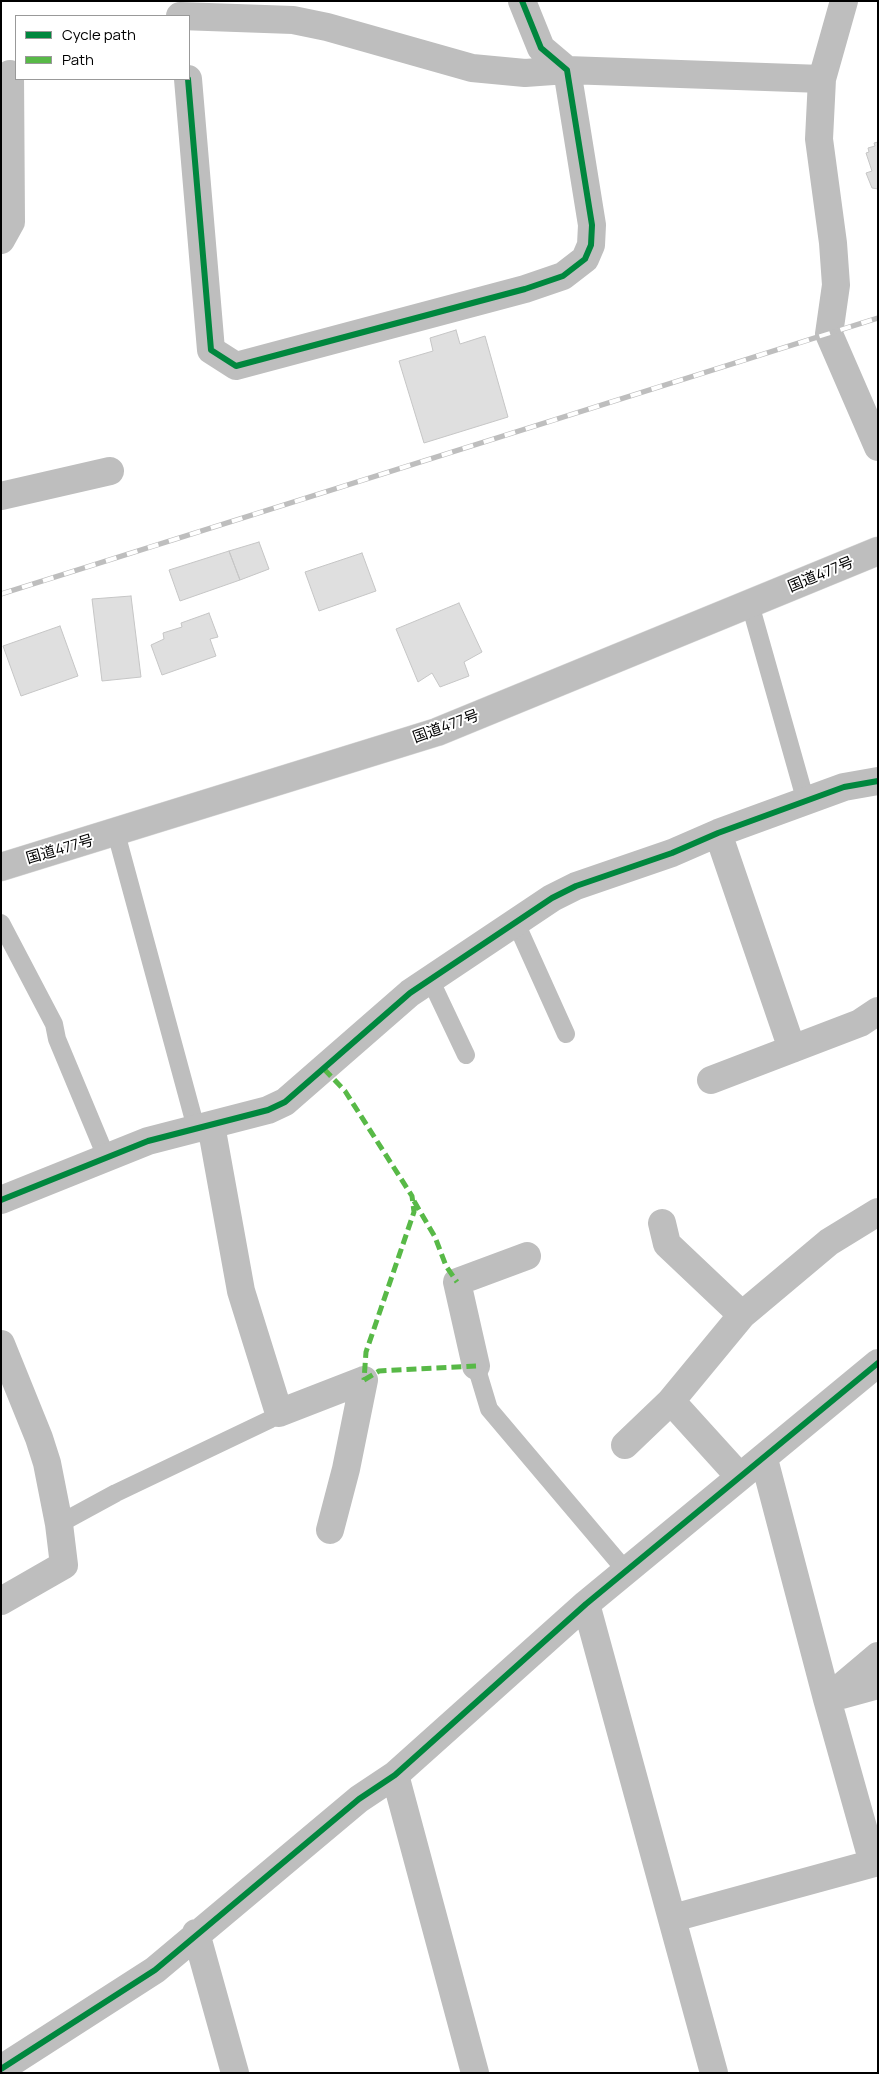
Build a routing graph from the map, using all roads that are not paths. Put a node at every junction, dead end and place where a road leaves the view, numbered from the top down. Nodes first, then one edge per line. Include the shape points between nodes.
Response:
1 (522, 1) edge
2 (844, 1) edge
3 (190, 16) edge
4 (567, 70) junction
5 (9, 74) edge
6 (822, 79) junction
7 (188, 80) edge
8 (1, 240) edge
9 (878, 447) edge
10 (110, 471) dead end
11 (1, 496) edge
12 (878, 551) edge
13 (750, 604) junction
14 (878, 781) edge
15 (806, 802) junction
16 (116, 833) junction
17 (718, 833) junction
18 (1, 867) edge
19 (1, 923) edge
20 (516, 923) junction
21 (430, 979) junction
22 (878, 1011) edge
23 (566, 1034) dead end
24 (792, 1050) junction
25 (466, 1055) dead end
26 (710, 1080) dead end
27 (204, 1127) junction
28 (107, 1159) junction
29 (1, 1200) edge
30 (878, 1212) edge
31 (662, 1223) dead end
32 (527, 1256) dead end
33 (742, 1315) junction
34 (1, 1344) edge
35 (878, 1363) edge
36 (476, 1366) joint
37 (671, 1401) junction
38 (279, 1413) junction
39 (625, 1445) dead end
40 (764, 1459) junction
41 (739, 1476) junction
42 (59, 1524) junction
43 (330, 1530) dead end
44 (626, 1571) junction
45 (1, 1601) edge
46 (586, 1604) junction
47 (878, 1656) edge
48 (878, 1685) edge
49 (827, 1699) junction
50 (395, 1775) junction
51 (876, 1862) edge
52 (673, 1918) junction
53 (196, 1933) junction
54 (17, 2065) edge
55 (235, 2073) edge
56 (475, 2073) edge
57 (714, 2073) edge

1 - 4 main road via 542,48
2 - 6 main road
3 - 4 main road via 293,20 327,26 472,68 525,72
4 - 6 main road
4 - 7 main road via 592,225 591,245 585,260 562,276 525,289 236,366 211,350
5 - 8 main road via 11,222
6 - 9 main road via 819,139 836,285 829,334
10 - 11 main road
12 - 13 main road, 国道477号
13 - 15 lane
13 - 16 main road, 国道477号 via 437,732
14 - 15 main road via 844,787
15 - 17 main road
16 - 18 main road, 国道477号
16 - 27 lane
17 - 20 main road via 672,853 576,886
17 - 24 main road
19 - 28 lane via 54,1024 57,1039
20 - 21 main road
20 - 23 lane
21 - 25 lane
21 - 27 main road via 410,992 285,1102 268,1110
22 - 24 main road via 860,1023
24 - 26 main road
27 - 28 main road via 148,1141
27 - 38 main road via 241,1291
28 - 29 main road
30 - 33 main road via 828,1242
31 - 33 main road via 667,1244
32 - 36 main road via 457,1282
33 - 37 main road
34 - 42 main road via 39,1438
35 - 40 main road
36 - 44 lane via 489,1409
37 - 39 main road
37 - 41 main road
38 - 42 lane
38 - 43 main road via 364,1380
40 - 41 main road
40 - 49 main road
41 - 44 main road
42 - 45 main road via 64,1565
44 - 46 main road
46 - 50 main road
46 - 52 main road
47 - 49 main road
48 - 49 main road
49 - 51 main road
50 - 53 main road via 359,1799
50 - 56 main road
51 - 52 main road
52 - 57 main road
53 - 54 main road via 155,1970
53 - 55 main road

